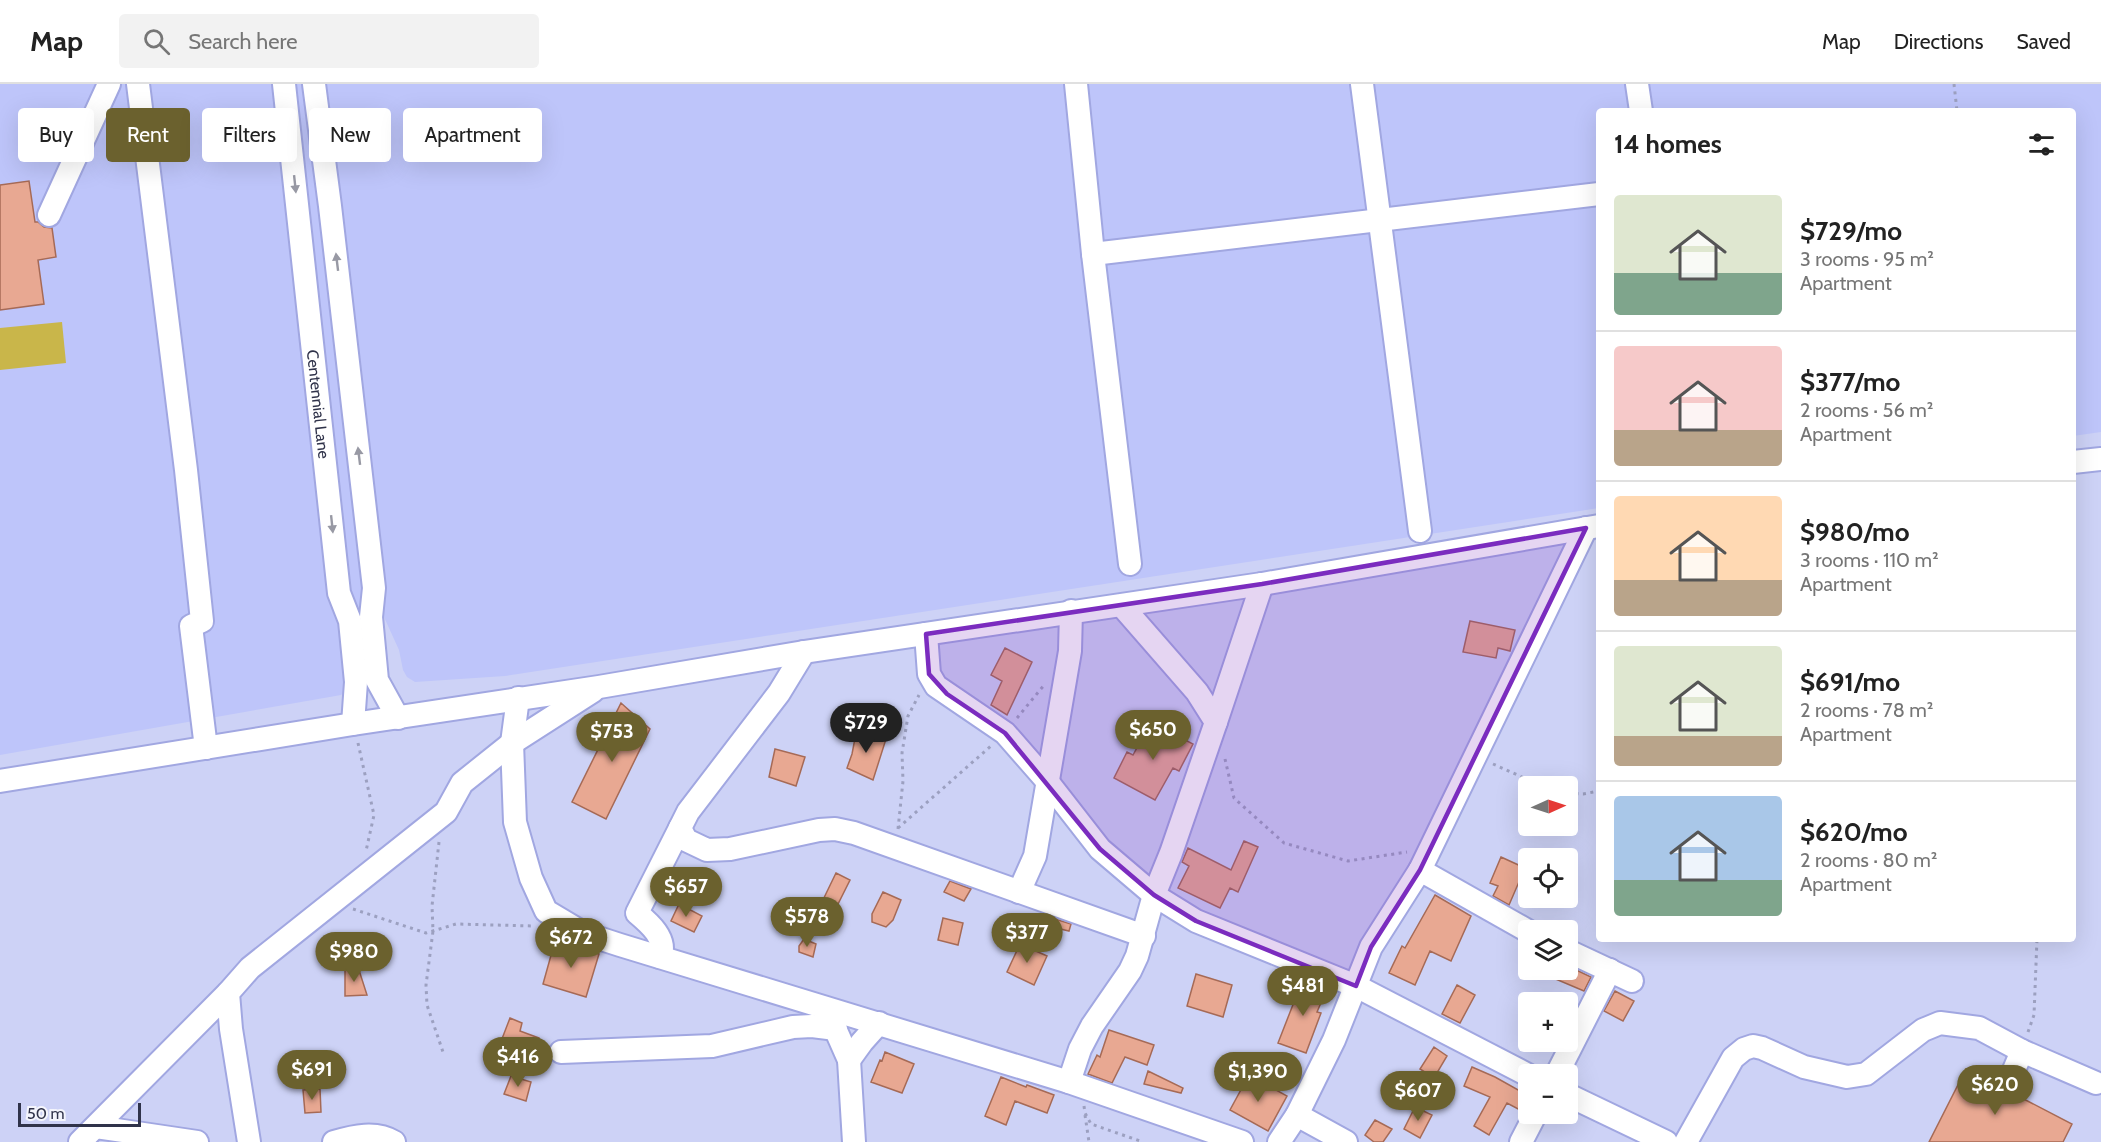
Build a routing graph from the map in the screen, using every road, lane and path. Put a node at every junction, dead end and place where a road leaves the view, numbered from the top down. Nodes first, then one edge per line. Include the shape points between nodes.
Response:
1 (109, 84) edge
2 (138, 84) edge
3 (284, 84) edge
4 (314, 84) edge
5 (1076, 84) edge
6 (1362, 84) edge
7 (1637, 84) edge
8 (1954, 84) edge
9 (1641, 108) edge
10 (1957, 108) edge
11 (1596, 194) edge
12 (330, 206) junction
13 (298, 211) junction
14 (49, 215) dead end
15 (1379, 220) junction
16 (1093, 254) junction
17 (346, 340) junction
18 (312, 343) junction
19 (2101, 459) edge
20 (2076, 462) edge
21 (363, 486) junction
22 (328, 491) junction
23 (1592, 527) edge
24 (1420, 531) dead end
25 (1130, 564) dead end
26 (1262, 584) junction
27 (374, 588) junction
28 (339, 593) junction
29 (1122, 606) junction
30 (1071, 611) junction
31 (926, 634) junction
32 (363, 645) junction
33 (804, 652) junction
34 (929, 674) junction
35 (366, 681) junction
36 (600, 687) junction
37 (518, 699) junction
38 (398, 718) junction
39 (1216, 722) junction
40 (353, 724) junction
41 (512, 743) junction
42 (206, 748) junction
43 (1224, 754) dead end
44 (1475, 756) junction
45 (1520, 776) edge
46 (0, 781) edge
47 (1047, 781) junction
48 (1596, 792) edge
49 (1578, 794) edge
50 (446, 812) junction
51 (680, 828) junction
52 (887, 844) junction
53 (1430, 849) junction
54 (360, 860) dead end
55 (1419, 870) junction
56 (1019, 892) junction
57 (1154, 895) junction
58 (333, 902) junction
59 (546, 911) junction
60 (1518, 926) edge
61 (433, 931) junction
62 (1144, 936) junction
63 (2037, 942) edge
64 (1578, 956) edge
65 (660, 957) junction
66 (1610, 970) junction
67 (1632, 981) dead end
68 (1356, 986) junction
69 (228, 993) junction
70 (826, 1008) junction
71 (879, 1023) junction
72 (836, 1029) junction
73 (2022, 1051) junction
74 (443, 1052) dead end
75 (561, 1052) dead end
76 (849, 1060) junction
77 (1562, 1064) edge
78 (1518, 1070) edge
79 (2011, 1077) dead end
80 (2096, 1083) dead end
81 (1076, 1084) junction
82 (1578, 1100) edge
83 (1085, 1113) junction
84 (1297, 1115) junction
85 (1530, 1124) edge
86 (86, 1136) edge
87 (196, 1142) edge
88 (249, 1142) edge
89 (334, 1142) edge
90 (394, 1142) edge
91 (854, 1142) edge
92 (1089, 1142) edge
93 (1143, 1142) edge
94 (1242, 1142) edge
95 (1279, 1142) edge
96 (1346, 1142) edge
97 (1521, 1142) edge
98 (1666, 1142) edge
99 (1686, 1142) edge

1 - 14 street
2 - 42 street via 202,621 191,626
3 -> 13 street, Centennial Lane
4 - 12 street, Centennial Lane
5 - 16 street
6 - 15 street
7 - 9 street
8 - 10 path
11 - 15 street
12 - 13 street
17 -> 12 street, Centennial Lane
13 - 18 street, Centennial Lane
15 - 16 street
15 - 24 street
16 - 25 street
17 - 18 street
21 -> 17 street, Centennial Lane
18 - 22 street, Centennial Lane
19 - 20 street
21 - 22 street
21 - 27 street, Centennial Lane
22 -> 28 street, Centennial Lane
23 - 26 street
23 - 44 street
26 - 29 street
26 - 39 street
27 - 28 street
27 - 32 street, Centennial Lane
28 - 32 street, Centennial Lane
29 - 30 street
29 - 39 street via 1197,692
30 - 31 street
30 - 47 street via 1070,651
31 - 33 street
31 - 34 street
32 - 35 street, Centennial Lane
33 - 36 street
33 - 51 street
34 - 47 street via 936,686 1005,733
34 - 52 path via 908,716 898,828
35 - 38 street, Centennial Lane
35 - 40 street, Centennial Lane
36 - 37 street
36 - 41 street
37 - 38 street
37 - 41 street
38 - 40 street
39 - 57 street
40 - 42 street
40 - 54 path via 374,815
41 - 50 street via 462,783
41 - 59 street via 515,822 531,878
42 - 46 street
43 - 53 path via 1234,798 1284,843 1348,861
44 - 45 path
44 - 53 street
47 - 56 street via 1035,855
47 - 57 street via 1100,849
48 - 49 path
50 - 58 street
50 - 61 path via 438,844
51 - 52 street via 686,840 707,850 836,829
51 - 65 street via 636,913 652,925 663,952
52 - 56 street
53 - 55 street
55 - 60 street
55 - 68 street via 1371,947
56 - 62 street
57 - 62 street
57 - 68 street via 1196,921
58 - 61 path via 426,933
58 - 69 street via 250,968
59 - 61 path via 534,926 456,924
59 - 65 street via 583,933
61 - 74 path via 427,1005
62 - 81 street via 1130,971 1080,1049
63 - 73 path via 2034,1015
64 - 66 street
65 - 70 street
66 - 67 street
66 - 77 street
68 - 78 street
68 - 84 street
69 - 86 street
69 - 88 street
70 - 71 street
70 - 72 street
71 - 76 street
71 - 81 street
72 - 75 street via 793,1027 712,1046
72 - 76 street
73 - 79 street
73 - 80 street
73 - 99 street via 1979,1028 1940,1023 1923,1030 1866,1074 1847,1077 1804,1067 1753,1046 1733,1058
76 - 91 street
81 - 83 path
81 - 94 street
82 - 98 street
83 - 92 path
83 - 93 path via 1091,1124
84 - 95 street
84 - 96 street
85 - 97 street
86 - 87 street
89 - 90 street via 367,1135

